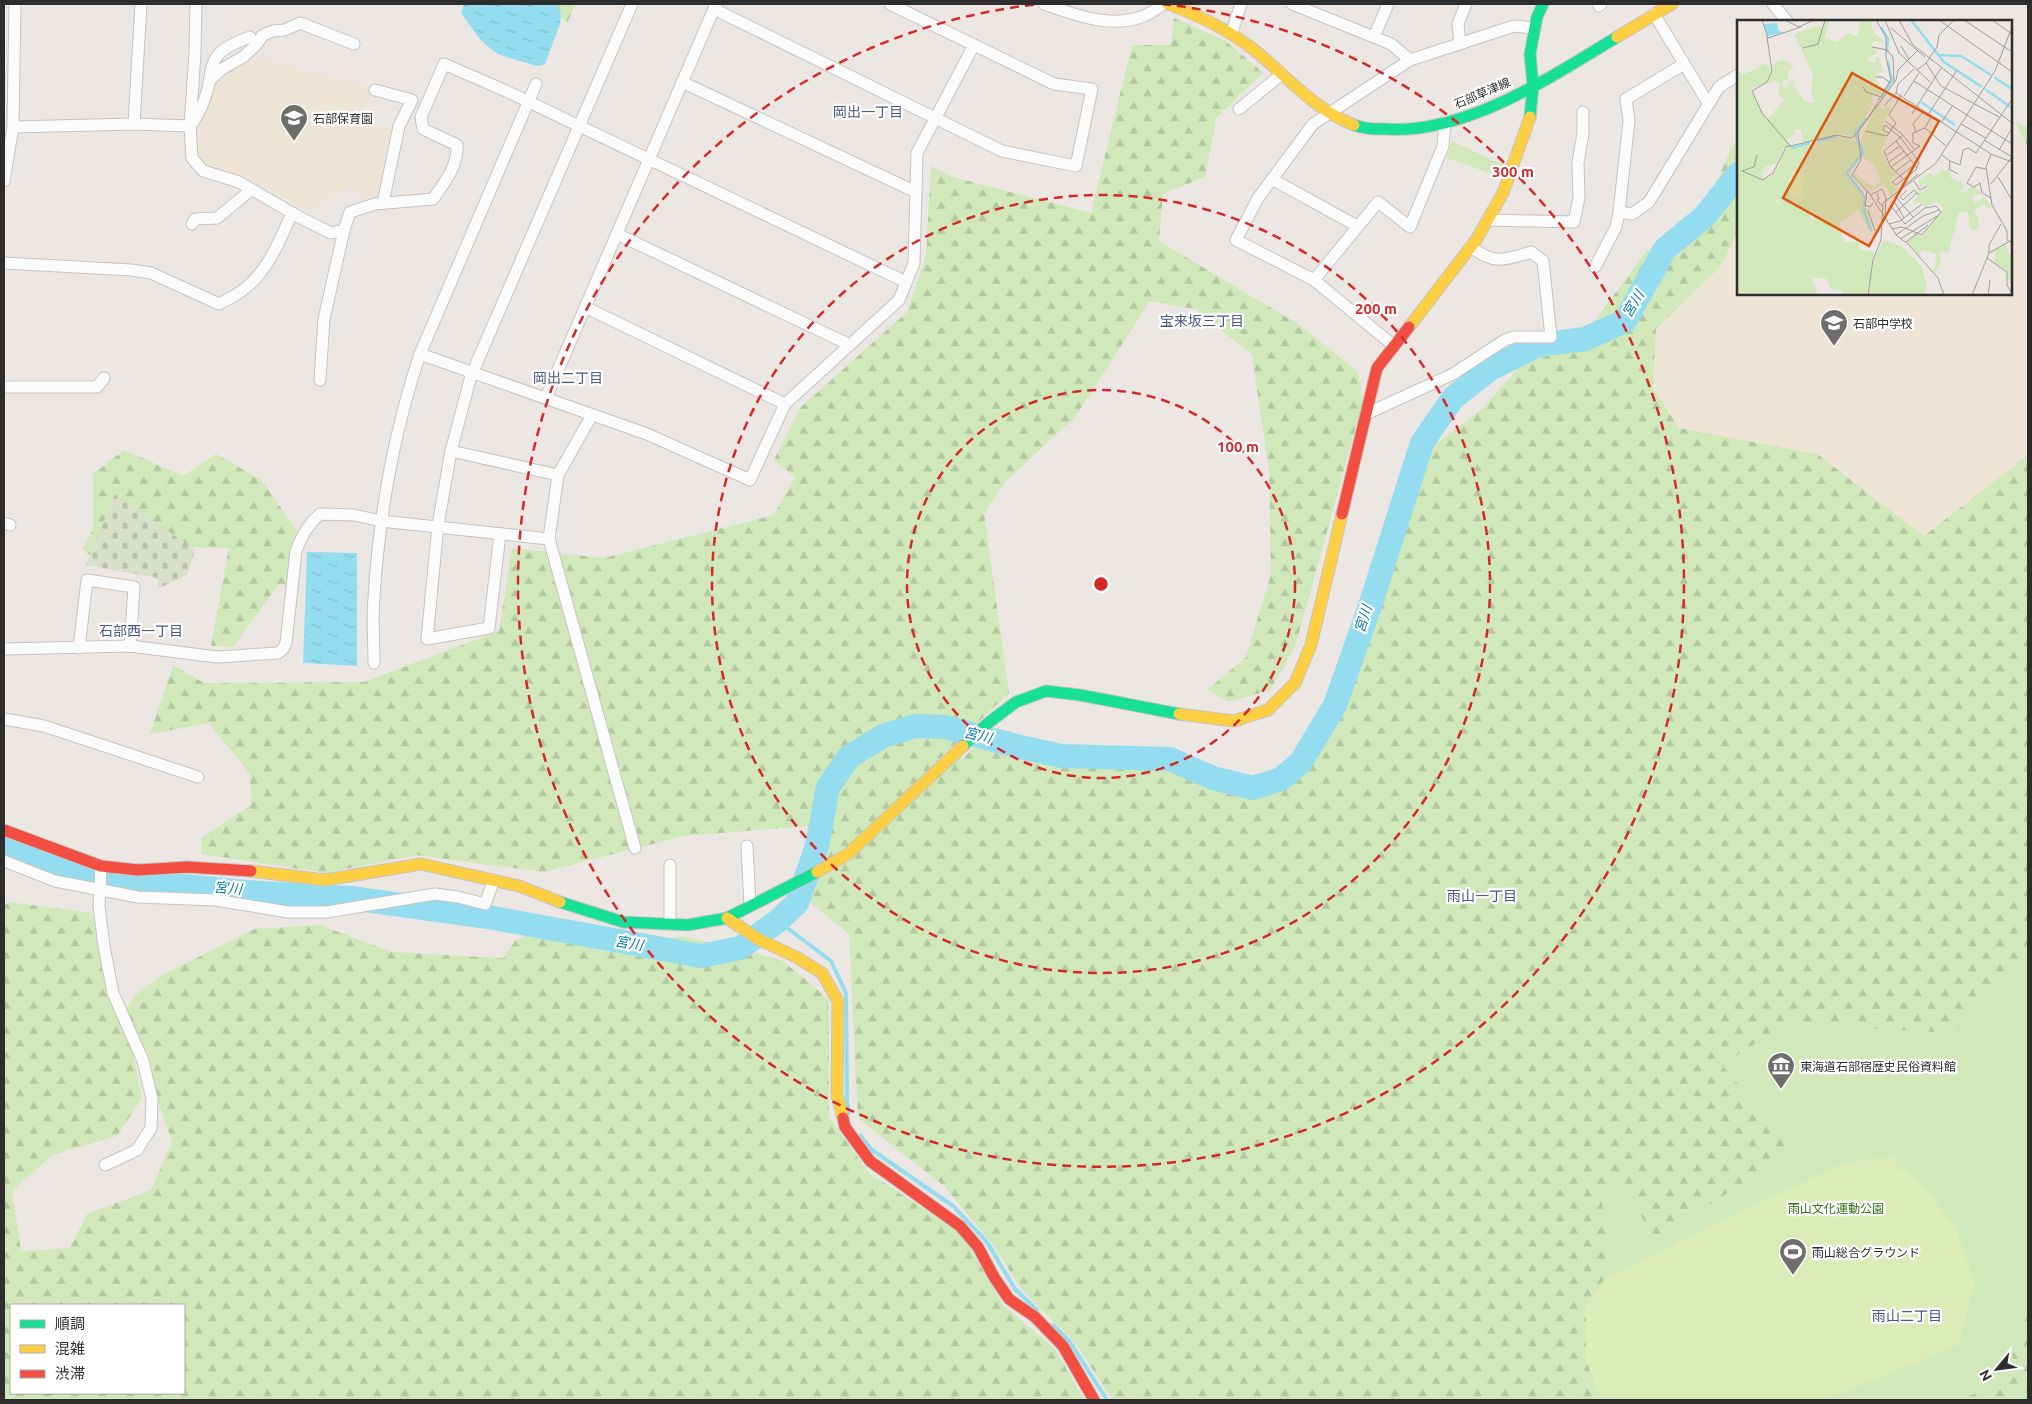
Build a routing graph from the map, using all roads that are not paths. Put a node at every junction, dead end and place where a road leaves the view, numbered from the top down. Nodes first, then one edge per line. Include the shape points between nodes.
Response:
1 (15, 4) edge
2 (141, 4) edge
3 (196, 4) edge
4 (632, 4) edge
5 (890, 4) edge
6 (1044, 4) edge
7 (1166, 4) edge
8 (1241, 4) edge
9 (1292, 4) edge
10 (1388, 4) edge
11 (1466, 4) edge
12 (1543, 4) edge
13 (1672, 4) edge
14 (1773, 4) edge
15 (715, 6) edge
16 (1310, 7) edge
17 (1654, 14) junction
18 (1786, 20) edge
19 (1535, 28) junction
20 (1232, 32) junction
21 (250, 37) dead end
22 (1374, 37) junction
23 (354, 44) dead end
24 (1460, 44) junction
25 (974, 45) junction
26 (1410, 60) junction
27 (1684, 64) junction
28 (1282, 74) junction
29 (1737, 76) edge
30 (209, 81) junction
31 (682, 82) junction
32 (536, 84) dead end
33 (1533, 86) junction
34 (375, 90) dead end
35 (528, 102) junction
36 (1708, 103) junction
37 (1239, 109) dead end
38 (1583, 112) dead end
39 (1330, 113) junction
40 (936, 118) junction
41 (1445, 122) junction
42 (134, 124) junction
43 (190, 126) junction
44 (579, 126) junction
45 (13, 127) junction
46 (649, 159) junction
47 (1272, 180) junction
48 (4, 181) edge
49 (252, 190) junction
50 (916, 192) junction
51 (383, 203) junction
52 (1619, 212) junction
53 (292, 213) junction
54 (1487, 220) junction
55 (192, 224) dead end
56 (1357, 226) junction
57 (344, 230) junction
58 (617, 234) junction
59 (1471, 247) junction
60 (4, 263) edge
61 (1595, 266) dead end
62 (1314, 280) junction
63 (906, 282) junction
64 (585, 307) junction
65 (850, 345) junction
66 (1394, 346) junction
67 (420, 354) junction
68 (472, 372) junction
69 (104, 378) dead end
70 (320, 380) dead end
71 (4, 387) edge
72 (546, 398) junction
73 (785, 404) junction
74 (1366, 414) junction
75 (592, 415) junction
76 (451, 451) junction
77 (558, 475) junction
78 (381, 522) junction
79 (438, 528) junction
80 (500, 534) junction
81 (549, 539) junction
82 (130, 646) junction
83 (79, 648) junction
84 (4, 649) edge
85 (374, 663) dead end
86 (4, 719) edge
87 (198, 777) dead end
88 (4, 830) edge
89 (748, 846) dead end
90 (635, 848) dead end
91 (4, 861) edge
92 (670, 865) dead end
93 (101, 866) junction
94 (493, 882) junction
95 (100, 890) junction
96 (750, 905) junction
97 (727, 918) junction
98 (670, 924) junction
99 (105, 1165) dead end
100 (1094, 1400) edge

1 - 45 street
2 - 42 street
3 - 43 street
4 - 44 street
5 - 25 street
6 - 7 street via 1086,18 1118,22 1144,16
7 - 20 street, 石部草津線
8 - 20 street
9 - 16 street
10 - 22 street
11 - 24 street via 1458,24
12 - 19 street
13 - 17 street, 石部草津線
14 - 18 street
15 - 31 street
15 - 40 street
16 - 22 street
17 - 27 street
17 - 33 street, 石部草津線
19 - 24 street via 1514,26
19 - 33 street via 1530,54
20 - 28 street, 石部草津線
21 - 30 street via 220,53 211,66
22 - 26 street via 1391,44
23 - 30 street via 300,23 263,35 243,57
24 - 26 street
25 - 40 street
25 - 40 street via 1054,84 1092,89 1076,166 1002,151
26 - 39 street
27 - 36 street
27 - 52 street via 1626,99 1629,121
28 - 37 street
28 - 39 street, 石部草津線
29 - 36 street via 1719,87
30 - 43 street via 198,117
31 - 46 street
31 - 50 street
32 - 35 street
33 - 41 street, 石部草津線 via 1462,118
33 - 54 street via 1530,116 1502,193
34 - 51 street via 412,100 399,126
35 - 44 street
35 - 51 street via 444,64 421,117 423,129 456,144 457,155 450,176 433,199
35 - 67 street
36 - 52 street via 1649,202 1632,214
38 - 54 street via 1578,163 1579,198 1574,222
39 - 41 street, 石部草津線 via 1363,128 1394,130
39 - 47 street via 1313,124
40 - 50 street via 917,153
41 - 56 street via 1443,146 1410,227 1378,202
42 - 43 street
42 - 45 street
43 - 49 street via 192,158 203,171
44 - 46 street
44 - 68 street
45 - 48 street
46 - 58 street
46 - 63 street
47 - 56 street
47 - 62 street via 1258,198 1236,240
49 - 53 street
49 - 55 street via 217,218 195,219
50 - 63 street via 914,263
51 - 57 street via 350,212
52 - 61 street via 1616,227
53 - 57 street via 331,233
53 - 60 street via 262,272 241,292 219,304 151,273
54 - 59 street
56 - 62 street
57 - 70 street via 324,320
58 - 64 street
58 - 65 street
59 - 66 street
59 - 74 street via 1480,254 1503,260 1531,252 1543,261 1551,337 1505,340 1453,374
62 - 66 street
63 - 65 street via 899,300
64 - 72 street
64 - 73 street
65 - 73 street
66 - 74 street via 1377,368
67 - 68 street
67 - 78 street via 399,426
68 - 72 street
68 - 76 street
69 - 71 street via 97,387
72 - 75 street
73 - 75 street via 750,480 647,434
74 - 96 street via 1311,645 1295,683 1268,710 1234,722 1046,691 1016,702 988,723 848,854
75 - 77 street
76 - 77 street
76 - 79 street
77 - 81 street
78 - 79 street
78 - 82 street via 337,514 320,514 312,521 296,551 286,643 278,653 217,657
78 - 85 street via 373,600
79 - 80 street
79 - 80 street via 427,639 489,628
80 - 81 street
81 - 90 street
82 - 83 street
82 - 83 street via 134,588 87,580
83 - 84 street
86 - 87 street via 44,726
88 - 93 street
89 - 96 street
91 - 95 street via 55,881
92 - 98 street
93 - 94 street via 138,870 230,869 325,880 421,864
93 - 95 street
94 - 95 street via 485,904 435,894 327,912 288,912 215,900 138,897
94 - 98 street via 519,886 623,922
95 - 99 street via 104,946 113,993 143,1061 152,1100 151,1128 137,1150
96 - 97 street
97 - 98 street via 688,925
97 - 100 street via 822,973 838,1001 837,1094 844,1127 870,1161 960,1226 978,1247 1009,1299 1035,1317 1063,1346

